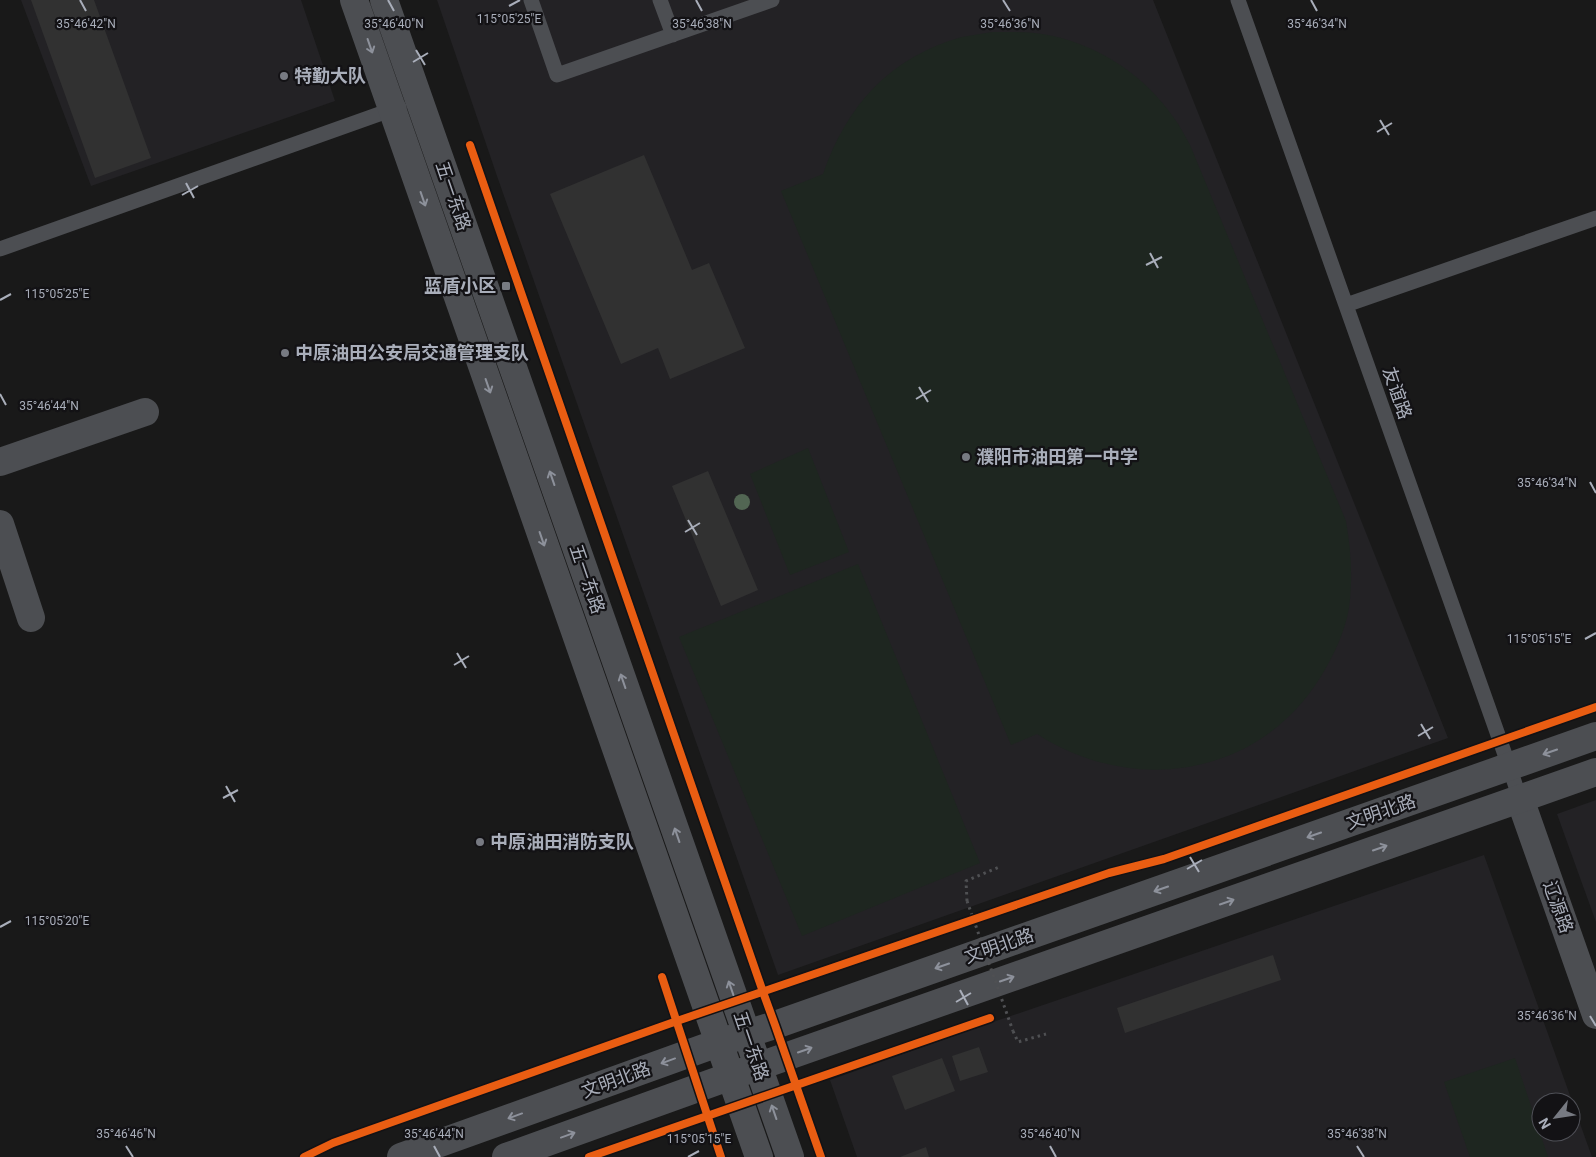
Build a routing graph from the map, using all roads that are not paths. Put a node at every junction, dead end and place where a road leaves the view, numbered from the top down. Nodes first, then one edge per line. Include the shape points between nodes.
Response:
1 (354, 0) edge
2 (384, 0) edge
3 (531, 0) edge
4 (660, 0) edge
5 (772, 0) edge
6 (1238, 0) edge
7 (673, 35) junction
8 (420, 100) junction
9 (392, 110) junction
10 (1596, 218) edge
11 (0, 249) edge
12 (1346, 305) junction
13 (145, 412) dead end
14 (0, 462) edge
15 (0, 524) edge
16 (31, 618) dead end
17 (1596, 736) edge
18 (1509, 766) junction
19 (1596, 772) edge
20 (1520, 799) junction
21 (1596, 1015) edge
22 (747, 1034) junction
23 (718, 1043) junction
24 (759, 1066) junction
25 (730, 1076) junction
26 (401, 1157) edge
27 (506, 1157) edge
28 (759, 1157) edge
29 (790, 1157) edge

1 -> 9 street, 五一东路
2 - 8 street, 五一东路
3 - 7 lane via 557,75
4 - 7 lane
5 - 7 lane
6 - 12 lane, 友谊路
8 - 9 lane
22 -> 8 street, 五一东路
9 - 11 lane
9 -> 23 street, 五一东路
10 - 12 lane
12 - 18 lane, 友谊路
13 - 14 street
15 - 16 street
17 -> 18 street, 文明北路
18 - 20 lane, 友谊路
18 -> 22 street, 文明北路
19 - 20 street, 文明北路
20 - 21 street, 辽源路
24 -> 20 street, 文明北路
22 - 23 street, 文明北路
22 - 24 street, 五一东路
23 - 25 street, 五一东路
23 -> 26 street, 文明北路
24 - 25 street, 文明北路
29 -> 24 street, 五一东路
27 -> 25 street, 文明北路
25 - 28 street, 五一东路

